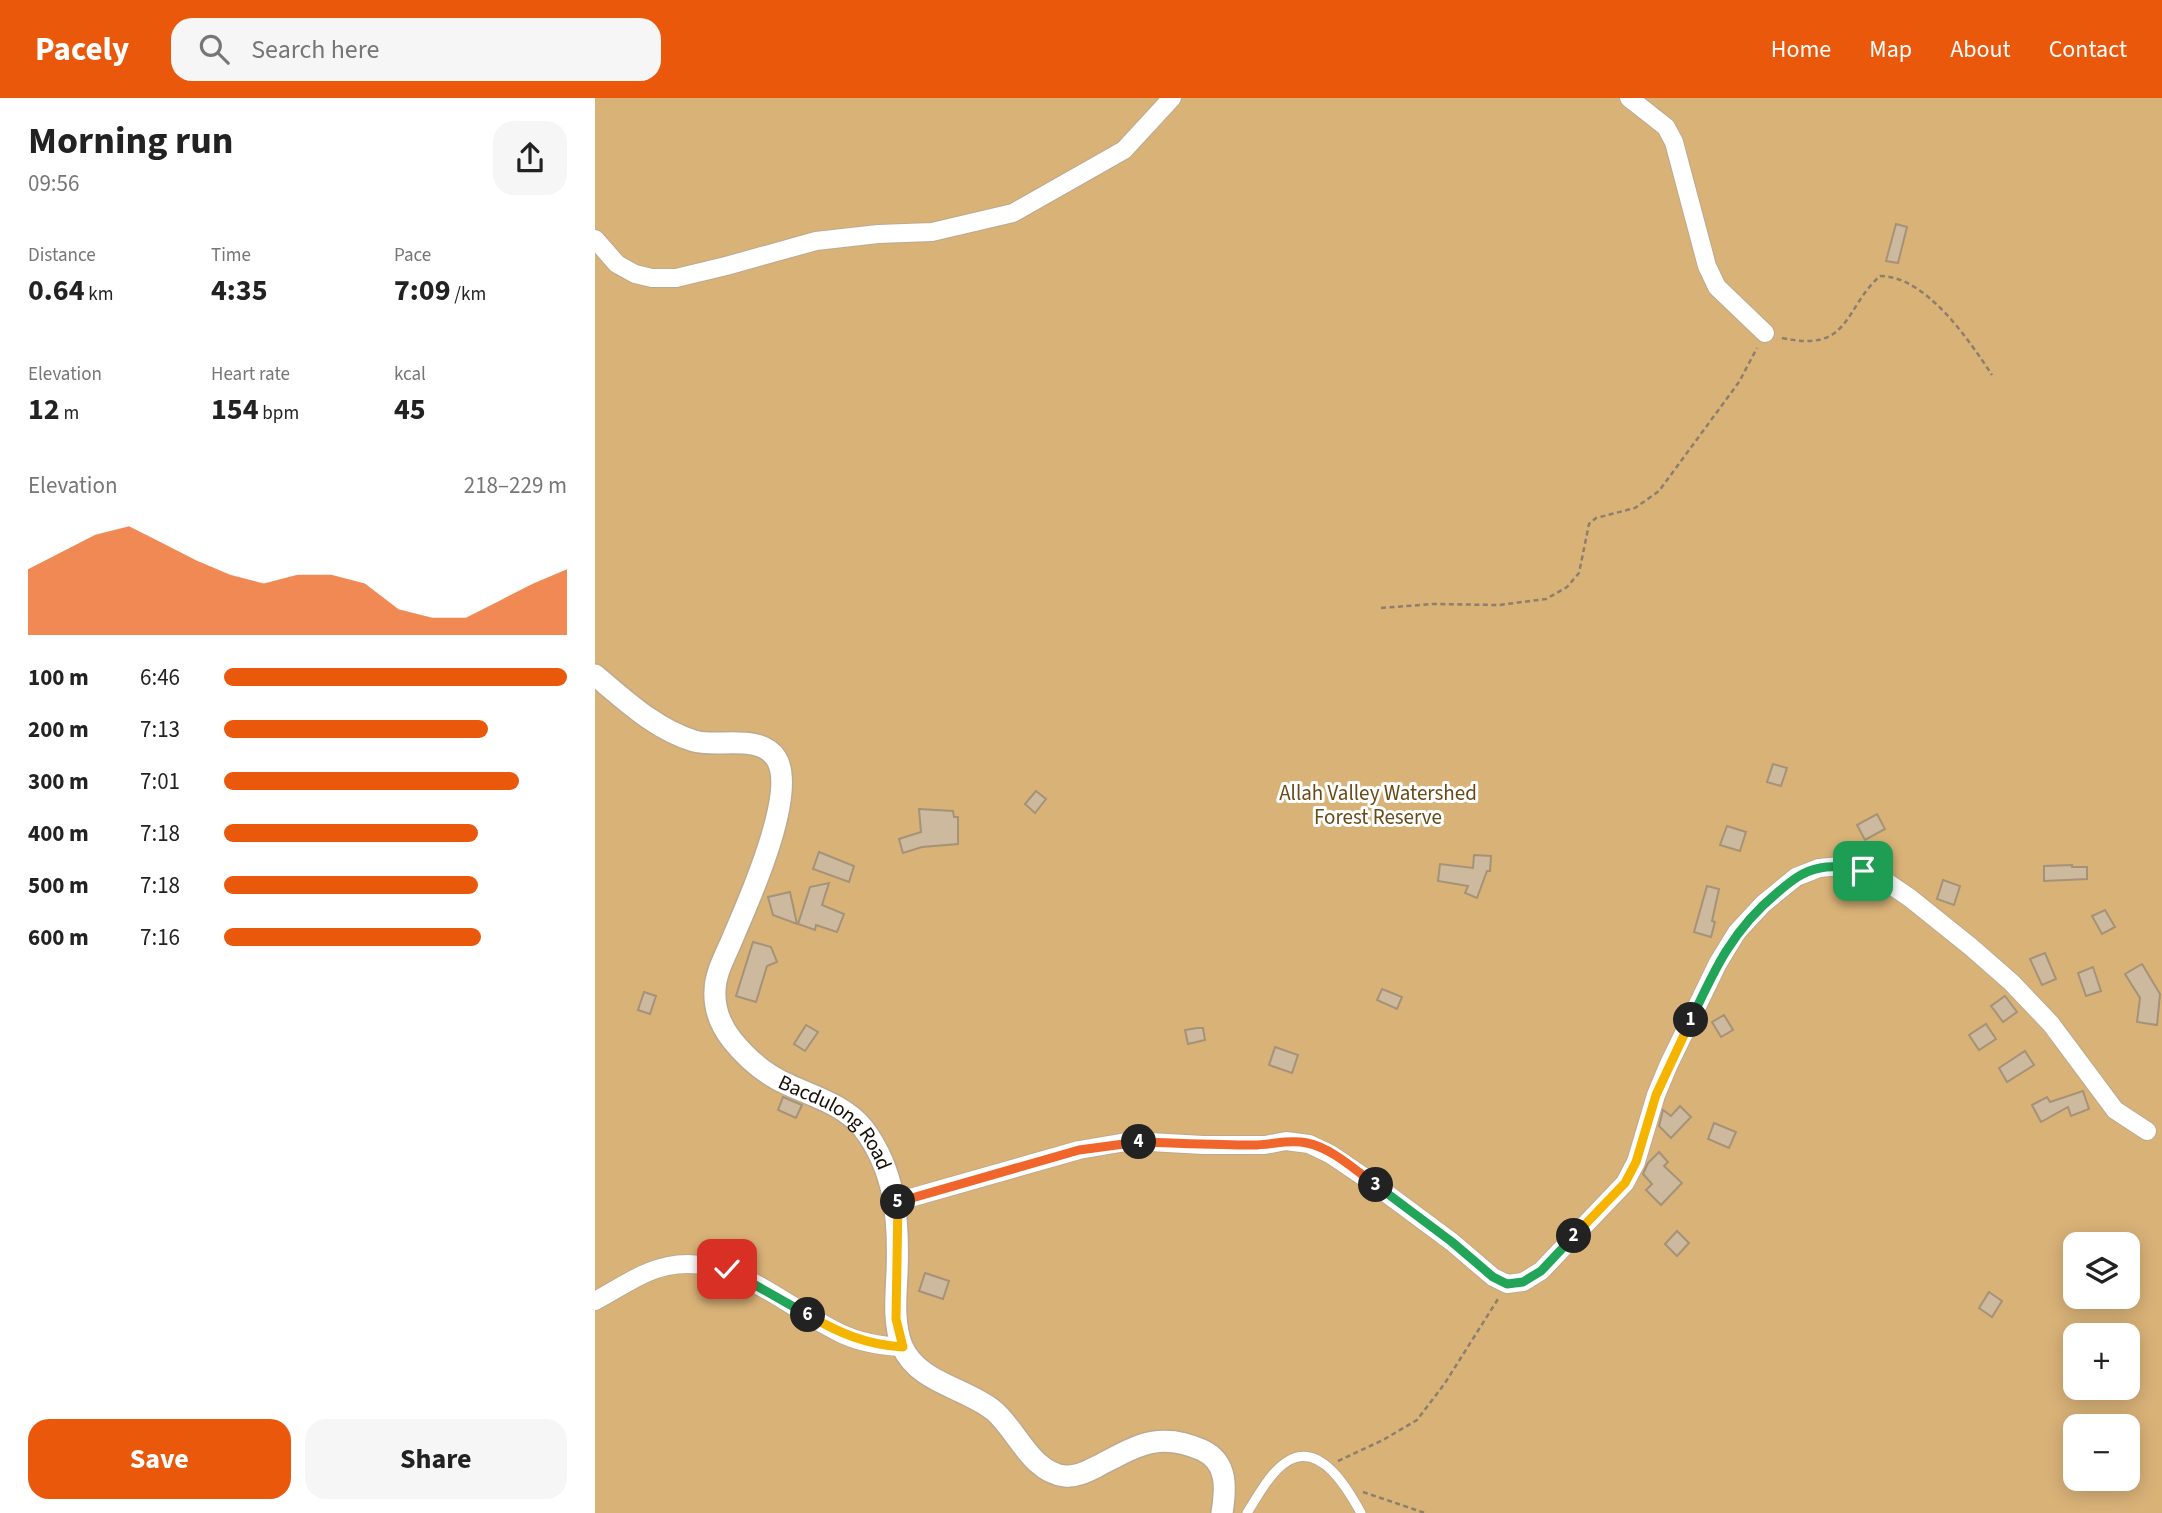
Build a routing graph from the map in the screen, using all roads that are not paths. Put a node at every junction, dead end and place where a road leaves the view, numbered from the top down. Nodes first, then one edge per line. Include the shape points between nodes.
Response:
1 (1172, 98) edge
2 (1629, 98) edge
3 (595, 239) edge
4 (1765, 333) road end
5 (595, 674) edge
6 (2147, 1131) dead end
7 (896, 1202) junction
8 (595, 1301) edge
9 (903, 1347) junction
10 (1222, 1513) edge
11 (1247, 1513) edge
12 (1361, 1513) edge

1 - 3 street via 1124,150 1013,213 932,232 815,241 676,278 635,274 617,264
2 - 4 street via 1666,127 1674,142 1706,266 1717,288
5 - 7 street, Bacdulong Road via 640,713 672,731 712,744 751,744 776,759 782,776 772,836 719,968 715,1006 723,1029 762,1071 823,1099 862,1127 881,1157
6 - 7 street via 2115,1110 2052,1024 1971,947 1885,881 1841,866 1796,877 1737,932 1669,1064 1625,1183 1541,1271 1523,1282 1507,1284 1493,1277 1331,1154 1309,1144 1286,1141 1265,1145 1107,1144
7 - 9 street, Bacdulong Road via 896,1319
8 - 9 street via 665,1266 705,1265 727,1269 841,1334
9 - 10 street, Bacdulong Road via 916,1366 937,1382 992,1409 1050,1471 1065,1476 1083,1474 1149,1442 1188,1444 1210,1454 1223,1475
11 - 12 lane via 1273,1474 1299,1457 1328,1466

